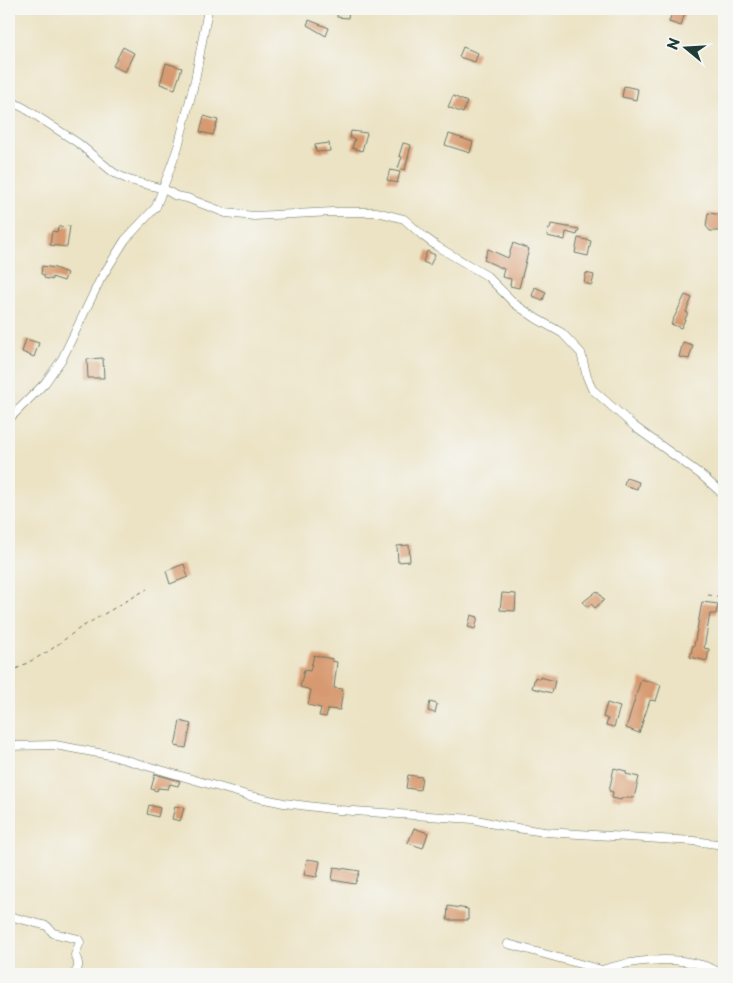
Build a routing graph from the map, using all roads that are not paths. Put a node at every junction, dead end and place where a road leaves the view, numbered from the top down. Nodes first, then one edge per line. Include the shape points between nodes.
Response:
1 (208, 9) edge
2 (9, 100) edge
3 (164, 189) junction
4 (9, 419) edge
5 (724, 495) edge
6 (9, 746) edge
7 (724, 845) edge
8 (9, 916) edge
9 (508, 944) dead end
10 (602, 972) edge
11 (74, 974) edge
12 (723, 974) edge

1 - 3 street via 196,80
2 - 3 street via 78,143 114,173
3 - 4 street via 156,207 125,240 100,280 62,359 45,383
3 - 5 street via 214,209 243,215 377,212 404,219 438,247 487,276 515,304 562,333 581,354 592,390
6 - 7 street via 55,745 109,755 284,803 474,819 545,832
8 - 11 street via 47,926 53,933 78,939 80,942 75,955 79,965
9 - 10 street
10 - 12 street via 614,965 666,960 702,965

